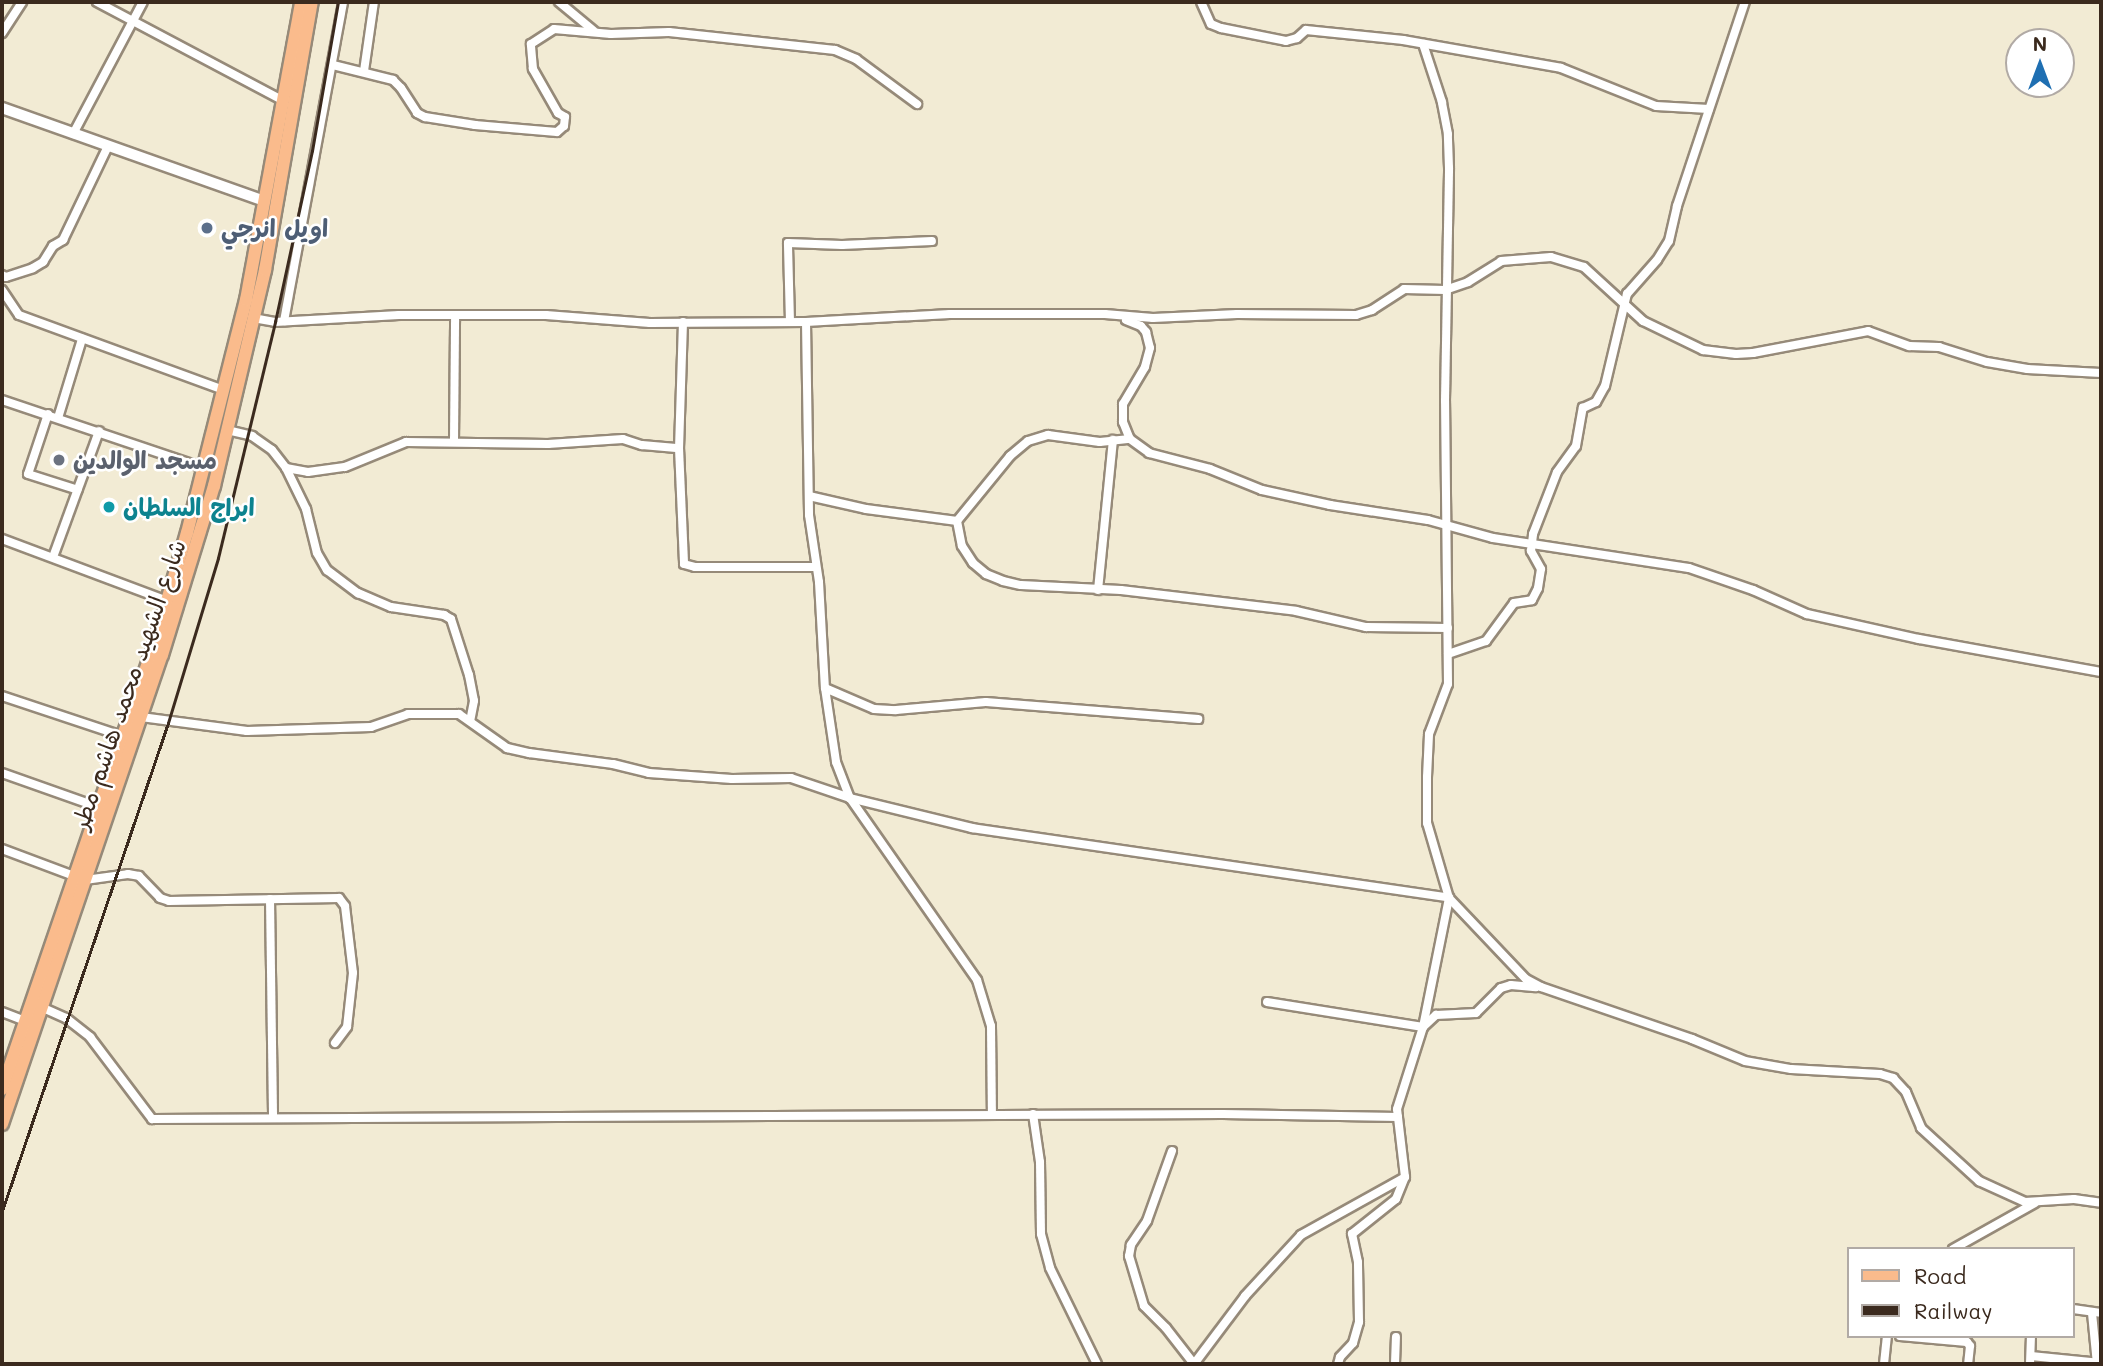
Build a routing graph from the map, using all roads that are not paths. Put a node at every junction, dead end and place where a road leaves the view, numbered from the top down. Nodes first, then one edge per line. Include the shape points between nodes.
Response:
1 (22, 2) edge
2 (97, 2) edge
3 (144, 2) edge
4 (301, 2) edge
5 (312, 2) edge
6 (343, 2) edge
7 (374, 2) edge
8 (559, 2) edge
9 (1201, 2) edge
10 (1745, 2) edge
11 (133, 21) junction
12 (594, 31) junction
13 (2, 33) edge
14 (1423, 44) junction
15 (333, 65) junction
16 (364, 71) junction
17 (284, 101) junction
18 (917, 104) dead end
19 (2, 108) edge
20 (1709, 109) junction
21 (73, 134) junction
22 (108, 146) junction
23 (264, 201) junction
24 (932, 241) dead end
25 (2, 275) edge
26 (2, 290) edge
27 (1445, 290) junction
28 (1625, 304) junction
29 (455, 314) junction
30 (1105, 314) junction
31 (253, 318) junction
32 (284, 321) junction
33 (683, 322) junction
34 (790, 322) junction
35 (806, 322) junction
36 (82, 338) junction
37 (2101, 373) edge
38 (223, 390) junction
39 (2, 400) edge
40 (48, 414) junction
41 (58, 418) junction
42 (227, 430) junction
43 (99, 431) junction
44 (1130, 439) junction
45 (1113, 440) junction
46 (454, 441) junction
47 (679, 448) junction
48 (204, 468) junction
49 (286, 468) junction
50 (78, 490) junction
51 (808, 496) junction
52 (957, 521) junction
53 (1449, 526) junction
54 (2, 539) edge
55 (1530, 544) junction
56 (54, 557) junction
57 (815, 566) junction
58 (1098, 590) junction
59 (168, 601) junction
60 (1448, 628) junction
61 (1448, 654) junction
62 (2101, 671) edge
63 (825, 688) junction
64 (2, 696) edge
65 (141, 717) junction
66 (1198, 719) dead end
67 (470, 721) junction
68 (122, 736) junction
69 (2, 773) edge
70 (850, 798) junction
71 (98, 807) junction
72 (2, 849) edge
73 (79, 878) junction
74 (1449, 898) junction
75 (271, 899) junction
76 (1541, 987) junction
77 (1267, 1002) dead end
78 (41, 1007) junction
79 (2, 1012) edge
80 (25, 1021) junction
81 (1423, 1027) junction
82 (335, 1043) dead end
83 (5, 1086) edge
84 (1033, 1114) junction
85 (992, 1115) junction
86 (273, 1118) junction
87 (1398, 1118) junction
88 (2, 1124) edge
89 (1172, 1151) dead end
90 (1405, 1177) junction
91 (2038, 1201) junction
92 (2101, 1203) edge
93 (1957, 1247) edge
94 (2075, 1309) edge
95 (2096, 1313) edge
96 (1396, 1337) dead end
97 (1886, 1338) edge
98 (1922, 1338) edge
99 (2031, 1338) edge
100 (2030, 1360) edge
101 (2099, 1363) edge
102 (1097, 1364) edge
103 (1194, 1364) edge
104 (1338, 1364) edge
105 (1395, 1364) edge
106 (1884, 1364) edge
107 (1968, 1364) edge

1 - 13 street
2 - 11 street
3 - 11 street
4 - 17 main road, شارع الشهيد محمد هاشم مطر
5 - 31 main road, شارع الشهيد محمد هاشم مطر
6 - 15 street
7 - 16 street
8 - 12 street
9 - 14 street via 1211,24 1286,41 1306,30
10 - 20 street
11 - 17 street
11 - 21 street
12 - 16 street via 554,29 531,44 533,69 558,113 565,117 557,132 425,117 393,80
12 - 18 street via 670,32 820,47 856,59
14 - 20 street via 1561,68 1656,106
14 - 27 street via 1448,134
15 - 16 street
15 - 32 street
17 - 23 main road, شارع الشهيد محمد هاشم مطر
19 - 21 street
20 - 28 street via 1669,241 1633,285
21 - 22 street
22 - 23 street
22 - 25 street via 62,240 33,268
23 - 38 main road, شارع الشهيد محمد هاشم مطر
24 - 34 street via 788,243
26 - 36 street via 19,315
27 - 28 street via 1501,261 1551,257 1584,267
27 - 30 street via 1404,289 1356,315 1153,318
27 - 53 street
28 - 37 street via 1670,336 1714,351 1753,353 1868,331 1909,346 1939,347 1987,362
28 - 55 street via 1605,386 1596,402 1583,408 1576,446 1557,472
29 - 32 street
29 - 33 street
29 - 46 street
30 - 35 street via 950,314
30 - 44 street via 1140,326 1149,339 1145,367 1123,404 1123,422
31 - 32 street
31 - 42 main road, شارع الشهيد محمد هاشم مطر
33 - 34 street
33 - 47 street
34 - 35 street
35 - 51 street
36 - 38 street
36 - 41 street
38 - 48 main road, شارع الشهيد محمد هاشم مطر
39 - 40 street
40 - 41 street
40 - 50 street via 28,474
41 - 43 street
42 - 49 street via 253,436
42 - 65 main road, شارع الشهيد محمد هاشم مطر via 201,533
43 - 48 street
43 - 50 street
44 - 45 street
44 - 53 street via 1149,453 1210,469 1262,490
45 - 52 street via 1048,435 1028,441 1010,456
45 - 58 street
46 - 47 street via 548,444 623,439
46 - 49 street via 405,442 333,469 308,472
47 - 57 street via 684,564
48 - 59 main road, شارع الشهيد محمد هاشم مطر
49 - 67 street via 327,570 358,593 391,607 451,620 470,675 474,701
50 - 56 street
51 - 52 street
51 - 57 street
52 - 58 street via 962,546 986,574 1021,585
53 - 55 street
53 - 60 street
54 - 56 street
55 - 61 street via 1541,569 1532,600 1514,603 1486,641
55 - 62 street via 1689,568 1807,614
56 - 59 street
57 - 63 street
58 - 60 street via 1296,611 1366,627
59 - 68 main road, شارع الشهيد محمد هاشم مطر
60 - 61 street
61 - 74 street via 1448,684 1428,744 1427,823
63 - 66 street via 874,709 998,702
63 - 70 street via 836,762
64 - 68 street
65 - 67 street via 247,731 371,727 408,714 459,714
65 - 73 main road, شارع الشهيد محمد هاشم مطر
67 - 70 street via 507,748 529,753 649,772 791,778
68 - 71 main road, شارع الشهيد محمد هاشم مطر
69 - 71 street
70 - 74 street via 972,828
70 - 85 street via 977,980 991,1026
71 - 73 main road, شارع الشهيد محمد هاشم مطر
72 - 73 street
73 - 75 street via 139,876 169,901
73 - 78 main road, شارع الشهيد محمد هاشم مطر
73 - 80 main road, شارع الشهيد محمد هاشم مطر
74 - 76 street via 1526,979
74 - 81 street
75 - 82 street via 339,898 345,906 353,973 351,1008
75 - 86 street
76 - 81 street via 1501,988 1476,1013 1436,1015
76 - 91 street via 1745,1061 1893,1078 1906,1092 1921,1128 1979,1181 2025,1202
77 - 81 street
78 - 83 main road, شارع الشهيد محمد هاشم مطر
78 - 86 street via 66,1018 90,1037 152,1119
79 - 80 street
80 - 83 main road, شارع الشهيد محمد هاشم مطر
81 - 87 street
83 - 88 main road, شارع الشهيد محمد هاشم مطر
84 - 85 street
84 - 87 street
84 - 102 street via 1040,1162 1041,1234 1050,1268
85 - 86 street
87 - 90 street
89 - 103 street via 1129,1256 1145,1309
90 - 103 street via 1301,1235 1245,1296
90 - 104 street via 1396,1199 1352,1234 1358,1262 1359,1322 1353,1343
91 - 92 street
91 - 93 street
94 - 95 street
95 - 101 street
96 - 105 street
97 - 106 street
98 - 107 street via 1967,1342
99 - 100 street
100 - 101 street

